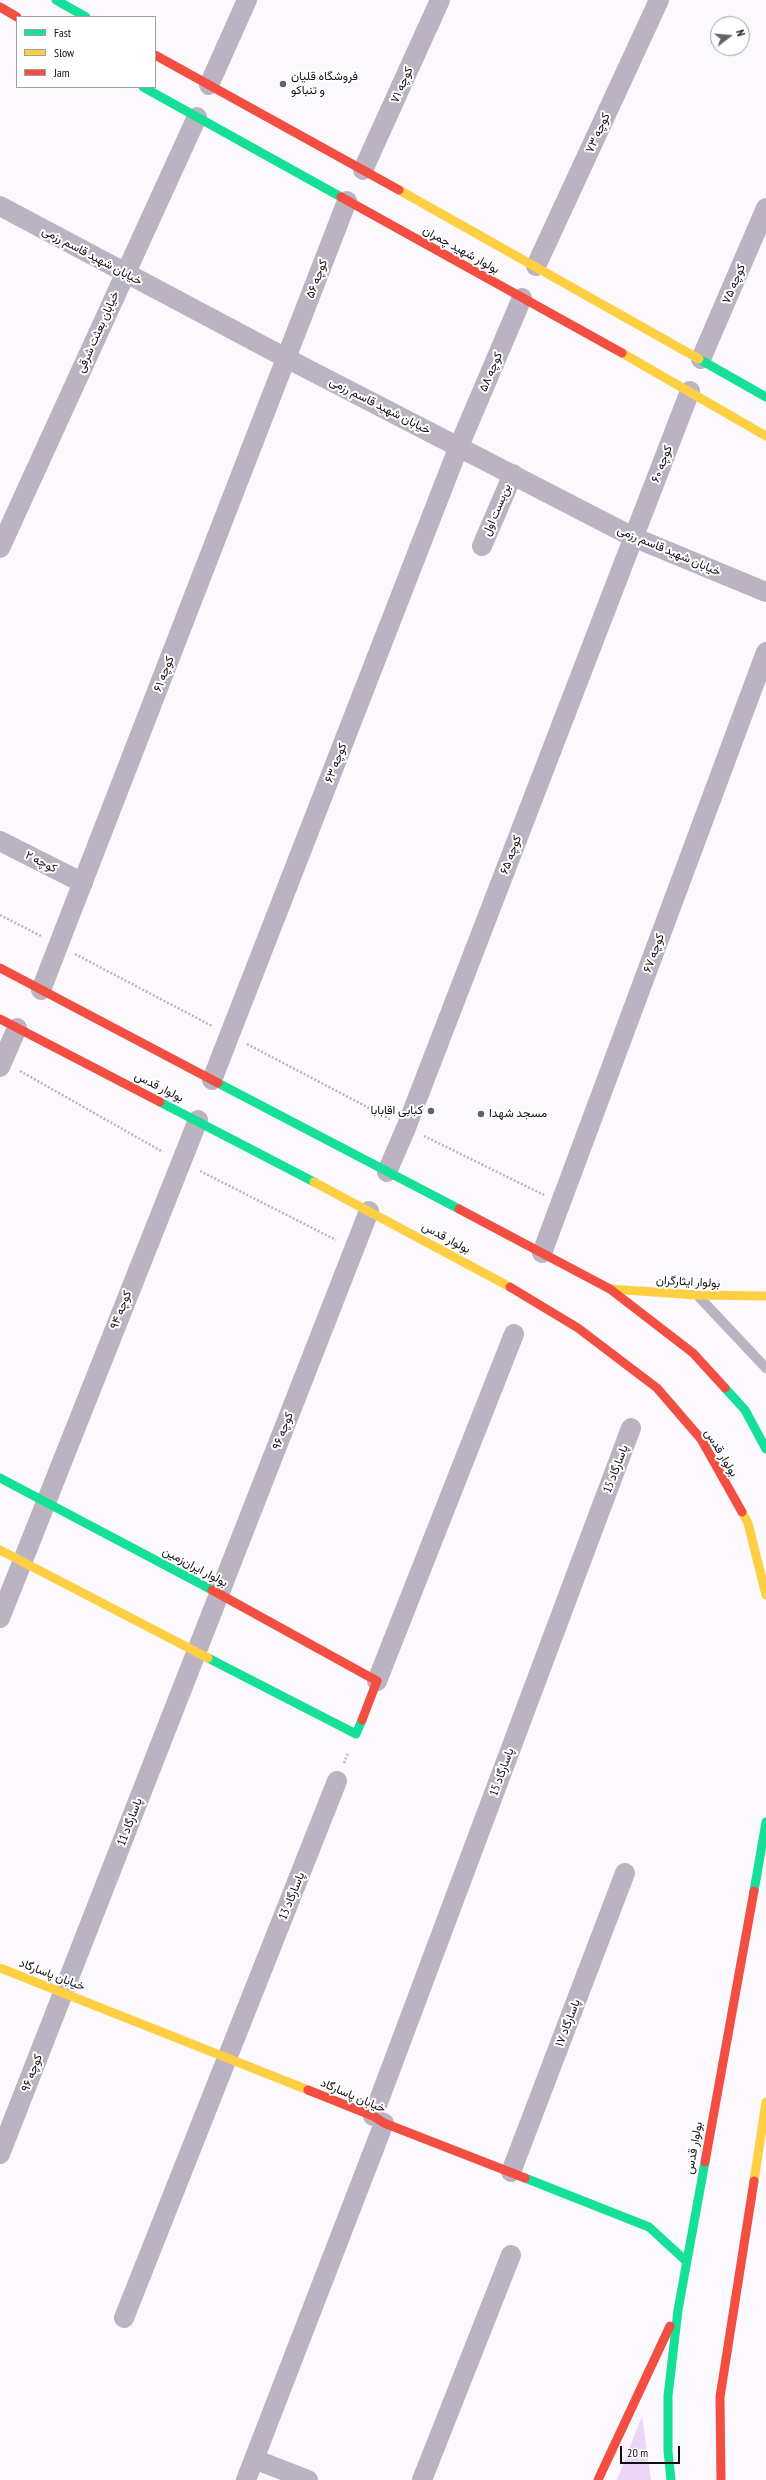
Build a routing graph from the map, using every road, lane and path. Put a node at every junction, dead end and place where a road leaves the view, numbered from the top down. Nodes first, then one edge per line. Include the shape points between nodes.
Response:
1 (56, 0) edge
2 (247, 0) edge
3 (440, 0) edge
4 (659, 0) edge
5 (0, 7) edge
6 (16, 16) edge
7 (84, 16) edge
8 (156, 56) edge
9 (209, 85) junction
10 (145, 88) edge
11 (196, 117) junction
12 (363, 170) junction
13 (347, 201) junction
14 (0, 206) edge
15 (766, 208) edge
16 (536, 266) junction
17 (125, 274) junction
18 (522, 298) junction
19 (286, 358) junction
20 (701, 359) junction
21 (690, 391) junction
22 (766, 397) edge
23 (766, 436) edge
24 (459, 446) junction
25 (513, 474) junction
26 (633, 537) junction
27 (482, 546) dead end
28 (0, 548) edge
29 (766, 592) edge
30 (766, 652) edge
31 (0, 841) edge
32 (83, 883) junction
33 (0, 915) edge
34 (59, 945) junction
35 (0, 968) edge
36 (41, 990) junction
37 (0, 1019) edge
38 (17, 1028) junction
39 (230, 1036) junction
40 (0, 1068) edge
41 (212, 1080) junction
42 (198, 1120) junction
43 (406, 1128) junction
44 (387, 1172) junction
45 (560, 1203) junction
46 (370, 1211) junction
47 (542, 1253) junction
48 (610, 1289) junction
49 (697, 1295) junction
50 (766, 1296) edge
51 (514, 1334) dead end
52 (766, 1368) edge
53 (631, 1428) dead end
54 (766, 1449) edge
55 (0, 1478) edge
56 (46, 1502) junction
57 (0, 1550) edge
58 (22, 1562) junction
59 (220, 1594) junction
60 (766, 1595) edge
61 (0, 1618) edge
62 (197, 1652) junction
63 (377, 1681) junction
64 (356, 1734) junction
65 (337, 1781) joint
66 (766, 1822) edge
67 (625, 1873) dead end
68 (0, 1968) edge
69 (63, 1992) junction
70 (227, 2058) junction
71 (766, 2102) edge
72 (378, 2120) junction
73 (0, 2154) edge
74 (512, 2172) junction
75 (511, 2255) dead end
76 (686, 2261) junction
77 (678, 2310) junction
78 (124, 2318) dead end
79 (254, 2459) junction
80 (720, 2467) junction
81 (246, 2480) edge
82 (308, 2480) edge
83 (422, 2480) edge
84 (598, 2480) edge
85 (671, 2480) edge
86 (721, 2480) edge
87 (724, 2480) edge

1 - 7 main road
2 - 9 street
3 - 12 street, کوچه ۷۱
4 - 16 street, کوچه ۷۳
5 - 6 main road
8 - 9 main road, بولوار شهید چمران
9 - 12 main road, بولوار شهید چمران
10 - 11 main road, بولوار شهید چمران
11 - 13 main road, بولوار شهید چمران
11 - 17 street, خیابان بعثت شرقی
12 - 16 main road, بولوار شهید چمران
13 - 18 main road, بولوار شهید چمران
13 - 19 street, کوچه ۵۶
14 - 17 street, خیابان شهید قاسم رزمی
15 - 20 street, کوچه ۷۵
16 - 20 main road, بولوار شهید چمران
17 - 19 street, خیابان شهید قاسم رزمی
17 - 28 street, خیابان بعثت شرقی
18 - 21 main road, بولوار شهید چمران
18 - 24 street, کوچه ۵۸
19 - 24 street, خیابان شهید قاسم رزمی
19 - 32 street, کوچه ۶۱
20 - 22 main road, بولوار شهید چمران
21 - 23 main road, بولوار شهید چمران
21 - 26 street, کوچه ۶۰
24 - 25 street, خیابان شهید قاسم رزمی
24 - 39 street, کوچه ۶۳
25 - 26 street, خیابان شهید قاسم رزمی
25 - 27 street, بن‌بست اول
26 - 29 street, خیابان شهید قاسم رزمی
26 - 43 street, کوچه ۶۵
30 - 45 street, کوچه ۶۷
31 - 32 street, کوچه ۲
32 - 34 street, کوچه ۶۱
33 - 34 path
34 - 36 street, کوچه ۶۱
34 - 39 path
35 - 36 main road
36 - 41 main road
37 - 38 main road, بولوار قدس
38 - 40 street
38 - 42 main road, بولوار قدس
39 - 41 street, کوچه ۶۳
39 - 43 path
41 - 44 main road
42 - 46 main road, بولوار قدس
42 - 56 street, کوچه ۹۴
43 - 44 street, کوچه ۶۵
43 - 45 path
44 - 47 main road
45 - 47 street, کوچه ۶۷
46 - 59 street, کوچه ۹۶
46 - 60 main road, بولوار قدس via 495,1278 578,1328 657,1388 701,1440 748,1523
47 - 48 main road
48 - 49 main road, بولوار ایثارگران
48 - 54 main road via 693,1353 745,1410
49 - 50 main road, بولوار ایثارگران
49 - 52 lane
51 - 63 street
53 - 72 street, پاسارگاد 15
55 - 56 main road, بولوار ایران‌زمین
56 - 58 street, کوچه ۹۴
56 - 59 main road, بولوار ایران‌زمین
57 - 58 main road
58 - 61 street, کوچه ۹۴
58 - 62 main road
59 - 62 street, کوچه ۹۶
59 - 63 main road, بولوار ایران‌زمین
62 - 64 main road
62 - 69 street, پاسارگاد 11
63 - 64 main road
64 - 65 path
65 - 70 street, پاسارگاد 13
66 - 76 main road, بولوار قدس
67 - 74 street, پاسارگاد ۱۷
68 - 69 main road, خیابان پاسارگاد
69 - 70 main road, خیابان پاسارگاد
69 - 73 street, کوچه ۹۶
70 - 72 main road, خیابان پاسارگاد
70 - 78 street, پاسارگاد 13
71 - 80 main road via 720,2397
72 - 74 main road, خیابان پاسارگاد
72 - 79 street, پاسارگاد 15
74 - 76 main road, خیابان پاسارگاد via 649,2227
75 - 83 street
76 - 77 main road, بولوار قدس
77 - 84 main road
77 - 85 main road, بولوار قدس via 668,2396
79 - 81 street, پاسارگاد 15
79 - 82 street
80 - 86 main road
80 - 87 main road

